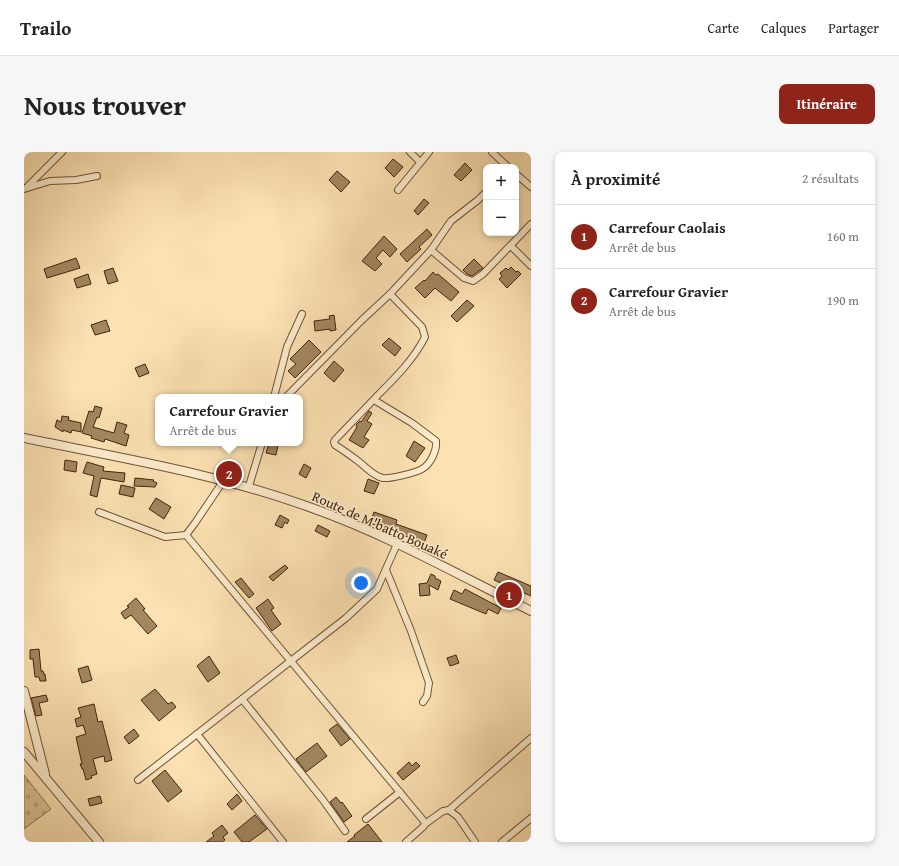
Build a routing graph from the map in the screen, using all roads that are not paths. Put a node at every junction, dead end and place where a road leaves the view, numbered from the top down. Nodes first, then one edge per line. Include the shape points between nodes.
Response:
1 (62, 152) edge
2 (410, 152) edge
3 (429, 152) edge
4 (492, 152) edge
5 (420, 162) junction
6 (505, 164) edge
7 (97, 176) dead end
8 (519, 177) edge
9 (531, 187) edge
10 (26, 188) edge
11 (398, 190) dead end
12 (483, 195) edge
13 (531, 224) edge
14 (511, 246) junction
15 (431, 250) junction
16 (531, 266) edge
17 (390, 294) junction
18 (302, 314) dead end
19 (275, 394) edge
20 (289, 394) edge
21 (374, 400) junction
22 (24, 438) edge
23 (261, 446) edge
24 (224, 480) junction
25 (248, 486) junction
26 (99, 512) dead end
27 (186, 535) junction
28 (397, 544) junction
29 (386, 570) junction
30 (531, 611) edge
31 (291, 661) junction
32 (24, 692) edge
33 (242, 698) junction
34 (423, 702) dead end
35 (197, 734) junction
36 (531, 738) edge
37 (24, 752) edge
38 (45, 777) junction
39 (138, 780) dead end
40 (400, 792) junction
41 (449, 810) junction
42 (531, 818) edge
43 (366, 819) dead end
44 (425, 824) junction
45 (345, 831) dead end
46 (505, 841) edge
47 (99, 842) edge
48 (283, 842) edge
49 (406, 842) edge
50 (475, 842) edge

1 - 10 street
2 - 5 street
3 - 5 street
4 - 6 street
5 - 11 street
7 - 10 street via 50,181
8 - 9 street
12 - 15 street via 451,221
13 - 14 street
14 - 15 street via 473,281 464,278
14 - 16 street
15 - 17 street
17 - 20 street
17 - 21 street via 422,327 425,336 402,370
18 - 19 street via 287,348
21 - 21 street via 436,441 436,450 422,469 397,477 382,478 335,445 335,440
22 - 24 street, Route de M'batto Bouaké
23 - 25 street
24 - 25 street, Route de M'batto Bouaké
24 - 27 street
25 - 28 street, Route de M'batto Bouaké via 313,508
26 - 27 street via 165,537
27 - 31 street
28 - 29 street
28 - 30 street, Route de M'batto Bouaké
29 - 31 street via 377,589 346,618
29 - 34 street via 411,631 428,683 427,696
31 - 33 street
31 - 40 street
32 - 38 street
33 - 35 street
33 - 45 street
35 - 39 street
35 - 48 street
36 - 41 street
37 - 38 street
38 - 47 street
40 - 43 street
40 - 44 street
41 - 44 street via 443,811
41 - 50 street via 458,817
42 - 46 street
44 - 49 street

